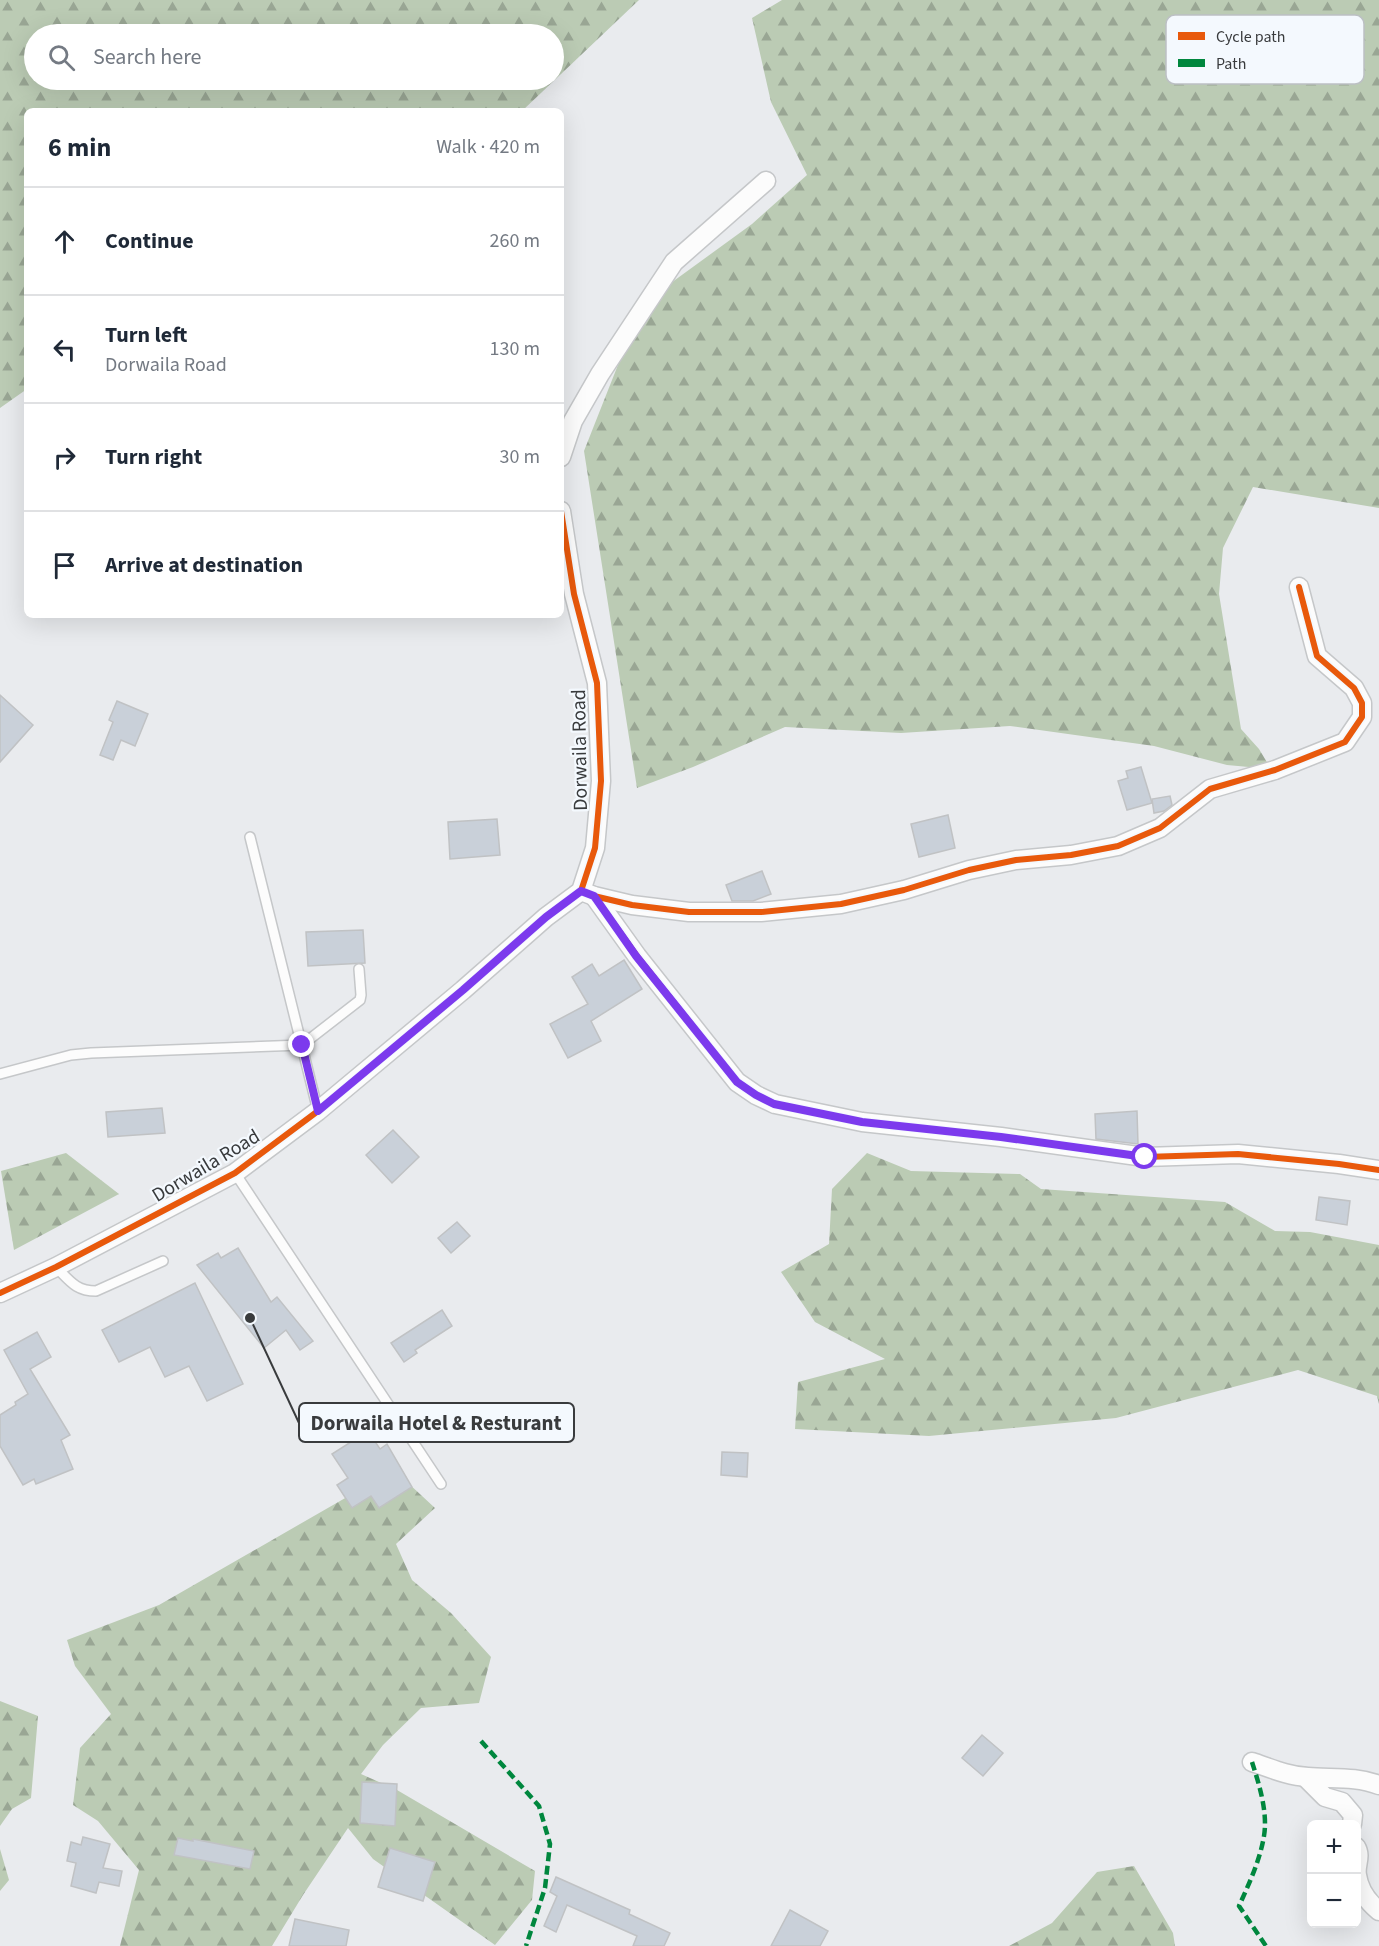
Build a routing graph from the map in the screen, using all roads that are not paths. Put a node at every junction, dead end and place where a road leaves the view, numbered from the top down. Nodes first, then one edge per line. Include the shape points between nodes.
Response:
1 (766, 181) dead end
2 (564, 448) edge
3 (564, 546) edge
4 (1299, 587) dead end
5 (568, 592) edge
6 (250, 837) dead end
7 (588, 894) junction
8 (359, 969) dead end
9 (302, 1045) junction
10 (0, 1074) edge
11 (318, 1111) junction
12 (1379, 1170) edge
13 (236, 1173) junction
14 (163, 1261) dead end
15 (56, 1267) junction
16 (0, 1293) edge
17 (441, 1484) dead end
18 (1252, 1762) dead end
19 (1305, 1778) junction
20 (1379, 1785) edge
21 (1352, 1820) edge
22 (1356, 1874) edge
23 (1379, 1911) edge

1 - 2 street via 674,262 600,374 573,421
3 - 5 street, Dorwaila Road
4 - 7 street via 1317,656 1354,688 1362,703 1358,724 1345,742 1275,770 1210,789 1160,828 1118,846 1016,860 841,904 760,912 689,912 632,905
5 - 7 street, Dorwaila Road via 597,683 601,782
6 - 9 lane
7 - 11 street, Dorwaila Road via 546,917
7 - 12 street via 737,1082 774,1104 862,1122 1145,1157 1238,1154
8 - 9 lane via 360,1000
9 - 10 lane via 91,1053
9 - 11 lane
11 - 13 street, Dorwaila Road
13 - 15 street, Dorwaila Road
13 - 17 lane
14 - 15 lane via 96,1291 76,1286
15 - 16 street, Dorwaila Road
18 - 19 street
19 - 20 street via 1364,1779
19 - 21 street via 1325,1797 1342,1802
22 - 23 street via 1368,1902

